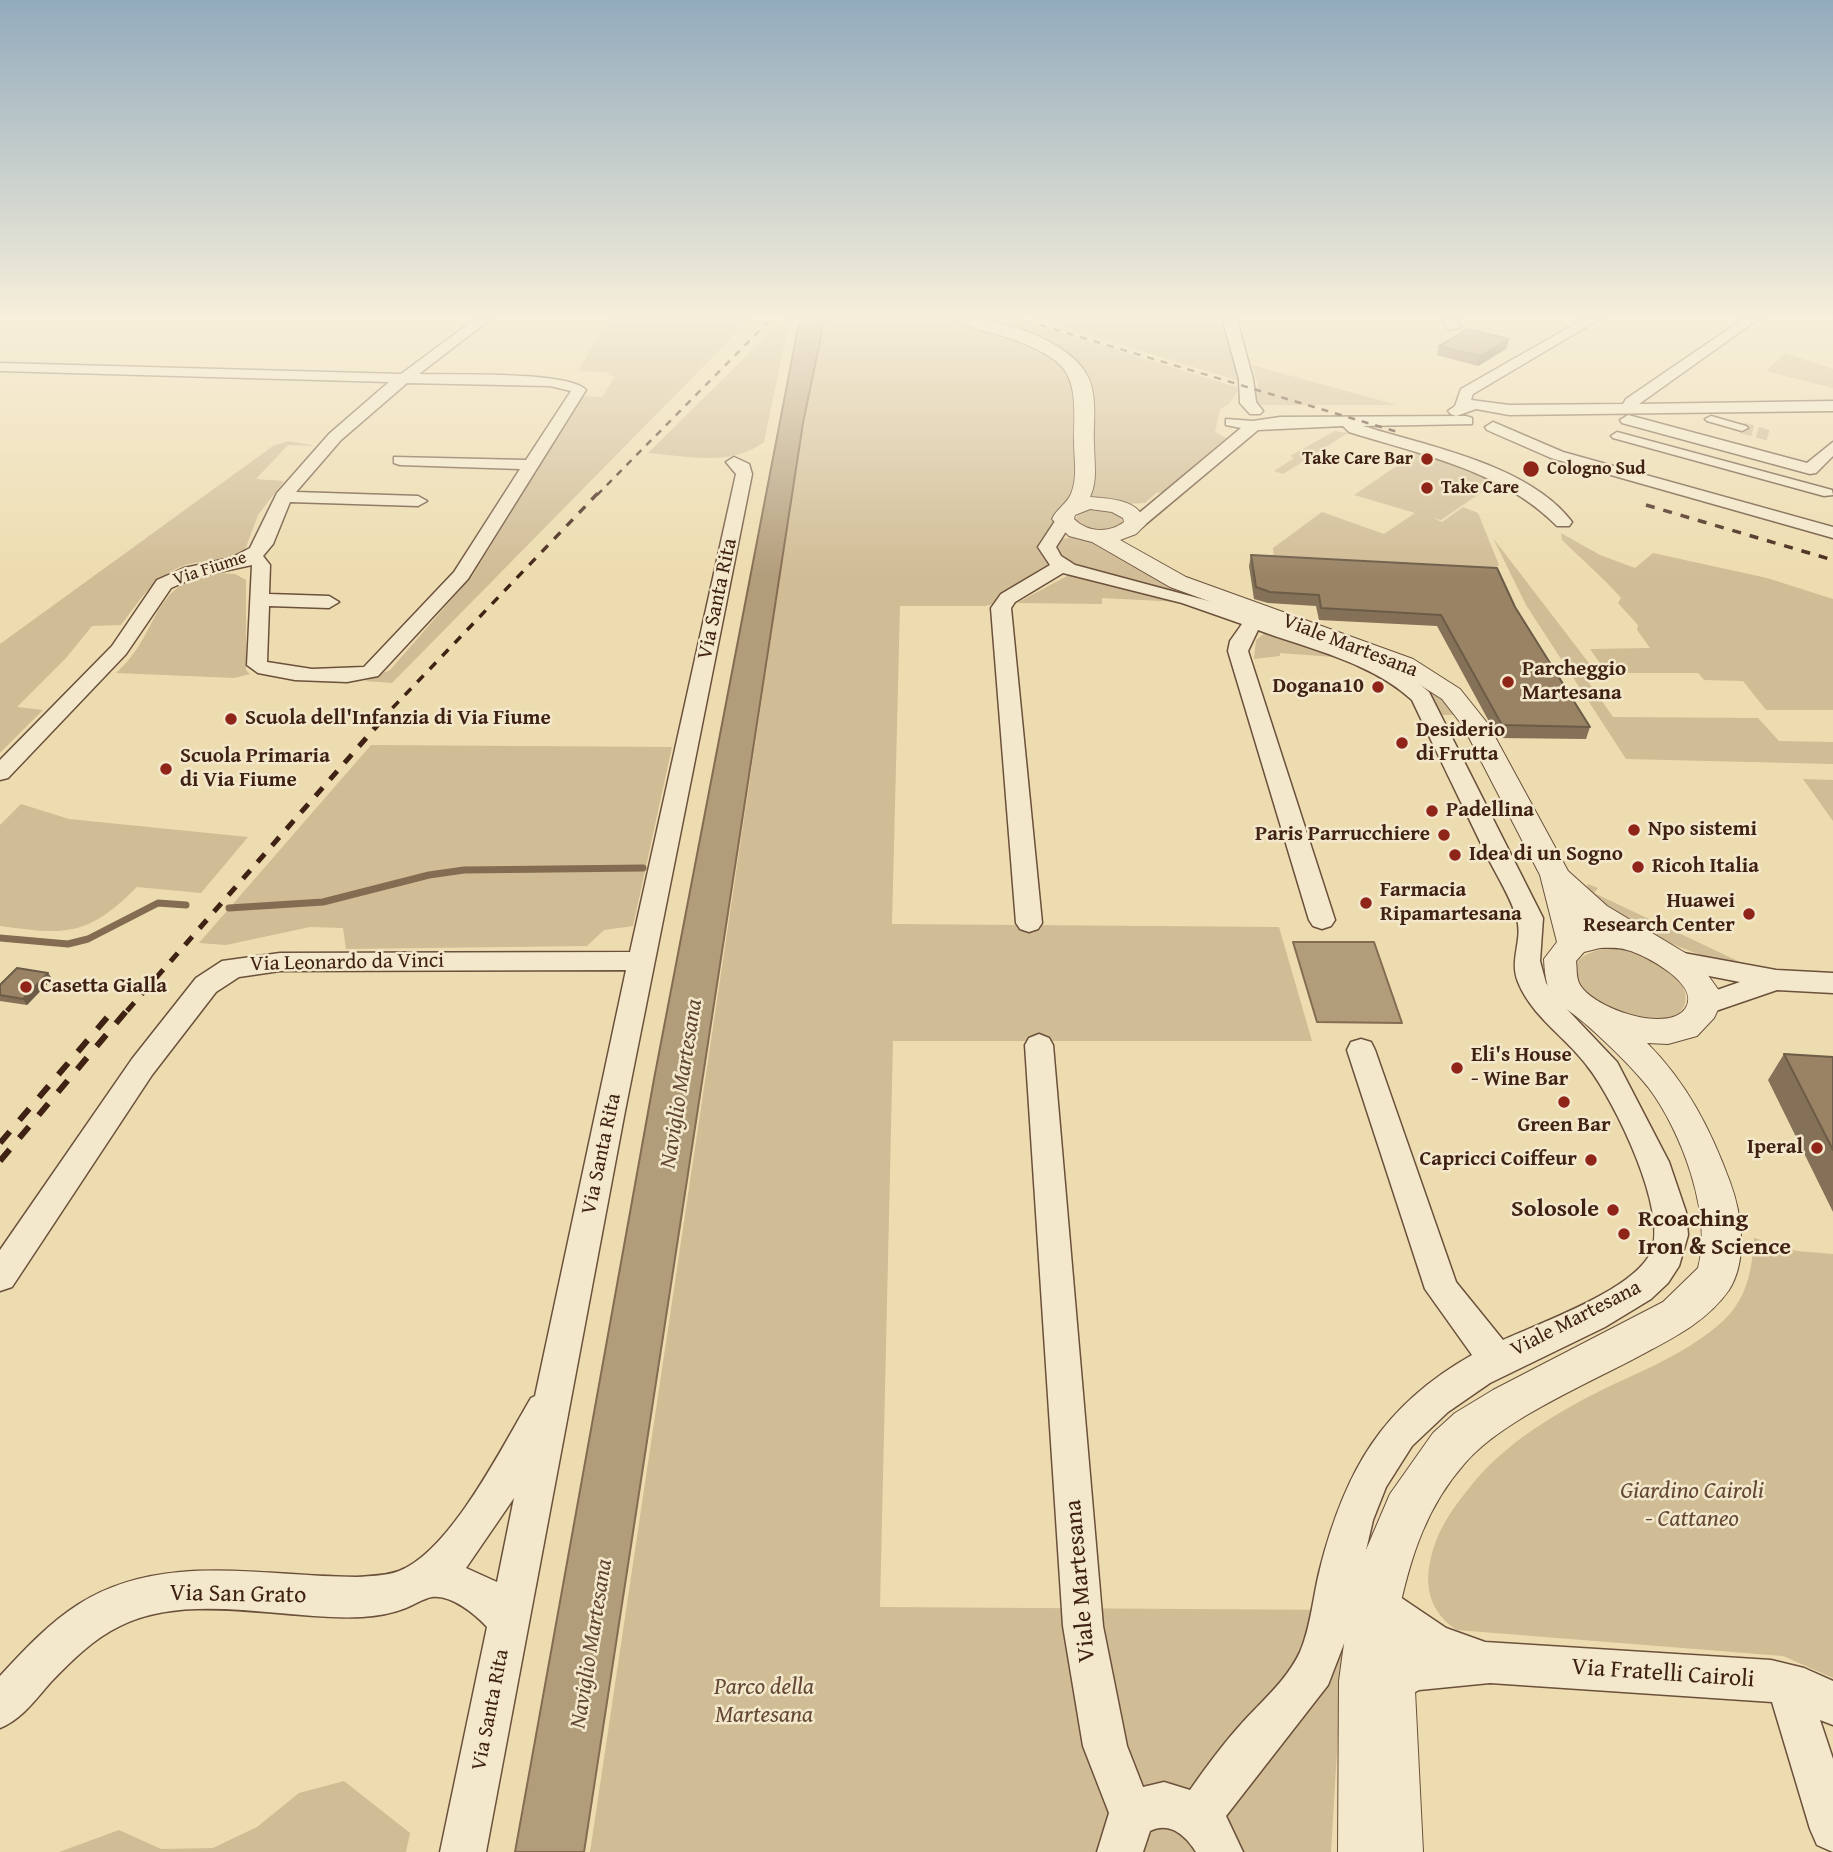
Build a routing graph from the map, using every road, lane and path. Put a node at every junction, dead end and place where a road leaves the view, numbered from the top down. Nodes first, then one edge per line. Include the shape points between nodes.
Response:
1 (375, 403) edge
2 (571, 403) edge
3 (1083, 403) edge
4 (1239, 403) edge
5 (1248, 403) edge
6 (1462, 403) edge
7 (1631, 403) edge
8 (1486, 404) joint
9 (1833, 406) edge
10 (1461, 413) junction
11 (1681, 414) junction
12 (1634, 416) junction
13 (1232, 417) junction
14 (1259, 418) junction
15 (1711, 419) junction
16 (1831, 421) edge
17 (1348, 422) junction
18 (1514, 424) junction
19 (1493, 427) joint
20 (1742, 428) tunnel mouth
21 (1617, 436) dead end
22 (1227, 445) junction
23 (1833, 447) edge
24 (400, 460) dead end
25 (1773, 460) junction
26 (734, 462) dead end
27 (533, 465) junction
28 (1757, 476) junction
29 (1085, 483) junction
30 (1828, 493) dead end
31 (283, 497) junction
32 (418, 501) dead end
33 (1159, 501) junction
34 (1114, 505) junction
35 (1068, 514) junction
36 (1563, 522) dead end
37 (1832, 531) edge
38 (1091, 535) junction
39 (1131, 536) junction
40 (253, 555) junction
41 (1054, 557) junction
42 (259, 600) junction
43 (329, 602) dead end
44 (1253, 622) junction
45 (0, 773) edge
46 (1555, 875) junction
47 (1322, 920) dead end
48 (1029, 923) dead end
49 (1573, 944) junction
50 (1668, 955) junction
51 (641, 961) junction
52 (1776, 980) junction
53 (1833, 983) edge
54 (1704, 1005) junction
55 (1599, 1016) junction
56 (1678, 1029) junction
57 (1039, 1045) dead end
58 (1361, 1050) dead end
59 (1661, 1079) junction
60 (0, 1277) edge
61 (1497, 1360) junction
62 (553, 1395) junction
63 (428, 1576) junction
64 (1385, 1591) junction
65 (509, 1621) junction
66 (1489, 1661) junction
67 (1376, 1683) junction
68 (1788, 1685) junction
69 (1833, 1704) edge
70 (0, 1707) edge
71 (1833, 1829) edge
72 (1209, 1834) edge
73 (1126, 1835) edge
74 (463, 1852) edge
75 (1345, 1852) edge
76 (1365, 1852) edge
77 (1396, 1852) edge

1 - 31 street, Via Fiume via 351,421
2 - 27 street
3 - 29 street
4 - 13 street
5 - 14 street
6 - 10 street
7 - 12 street
8 - 10 street
8 - 18 street
9 - 11 street
10 - 14 street
10 - 17 street
10 - 19 street
11 - 12 street
11 - 15 street
12 - 18 street
12 - 25 street
13 - 14 street
13 - 22 street
14 - 17 street
14 - 22 street
15 - 16 street via 1814,417
15 - 20 street
17 - 36 street via 1355,429 1510,481 1549,505
18 - 19 street
18 - 37 street via 1557,455
21 - 28 street
22 - 33 street
23 - 25 street via 1810,469
24 - 27 street
25 - 28 street
26 - 51 street, Via Santa Rita via 744,471
27 - 42 street via 452,587 371,672 351,675 259,667
28 - 30 street
29 - 34 street via 1096,497
29 - 35 street
31 - 32 street
31 - 40 street, Via Fiume via 264,544
33 - 34 street
33 - 39 street
34 - 35 street via 1088,503
34 - 39 street via 1133,515
35 - 38 street, Viale Martesana
35 - 41 street
38 - 39 street, Viale Martesana
38 - 41 street via 1058,540
39 - 46 street, Viale Martesana via 1155,572 1404,664 1440,684 1475,724
40 - 42 street via 261,565
40 - 45 street, Via Fiume via 164,584 120,650
41 - 44 street, Viale Martesana via 1078,573 1189,599
41 - 48 street via 1001,608
42 - 43 street
44 - 47 street, Viale Martesana via 1238,651
44 - 61 street, Viale Martesana via 1382,669 1421,697 1530,918 1526,956 1533,985 1598,1055 1667,1196 1672,1212 1671,1244 1645,1286
46 - 49 street, Viale Martesana
46 - 50 street, Viale Martesana via 1596,913
49 - 50 street via 1619,937
49 - 55 street via 1560,959 1562,980 1566,991
50 - 52 street
50 - 54 street, Viale Martesana via 1702,989
51 - 60 street, Via Leonardo da Vinci via 280,961 225,971 200,992 142,1067
51 - 62 street, Via Santa Rita
52 - 53 street
52 - 54 street
54 - 56 street via 1696,1020
55 - 56 street via 1645,1031
55 - 59 street
56 - 59 street
57 - 73 street, Viale Martesana via 1083,1626 1091,1683
58 - 61 street, Viale Martesana via 1442,1289
59 - 64 street via 1697,1142 1717,1192 1722,1237 1714,1278 1678,1315 1508,1404 1449,1448 1406,1510 1391,1544
61 - 72 street, Viale Martesana via 1415,1417 1387,1450 1357,1508 1328,1627 1312,1671 1246,1751
62 - 63 street, Via San Grato via 473,1525
62 - 65 street, Via Santa Rita
63 - 65 street via 482,1595
63 - 70 street, Via San Grato via 402,1590 361,1598 183,1591 139,1598 79,1629
64 - 66 street, Via Fratelli Cairoli via 1435,1645
64 - 67 street
65 - 74 street, Via Santa Rita
66 - 67 street, Via Fratelli Cairoli via 1419,1669
66 - 68 street, Via Fratelli Cairoli
67 - 75 street via 1348,1716
67 - 76 street
67 - 77 street
68 - 69 street, Via Fratelli Cairoli
68 - 71 street
72 - 73 street via 1181,1807 1163,1804 1147,1808

